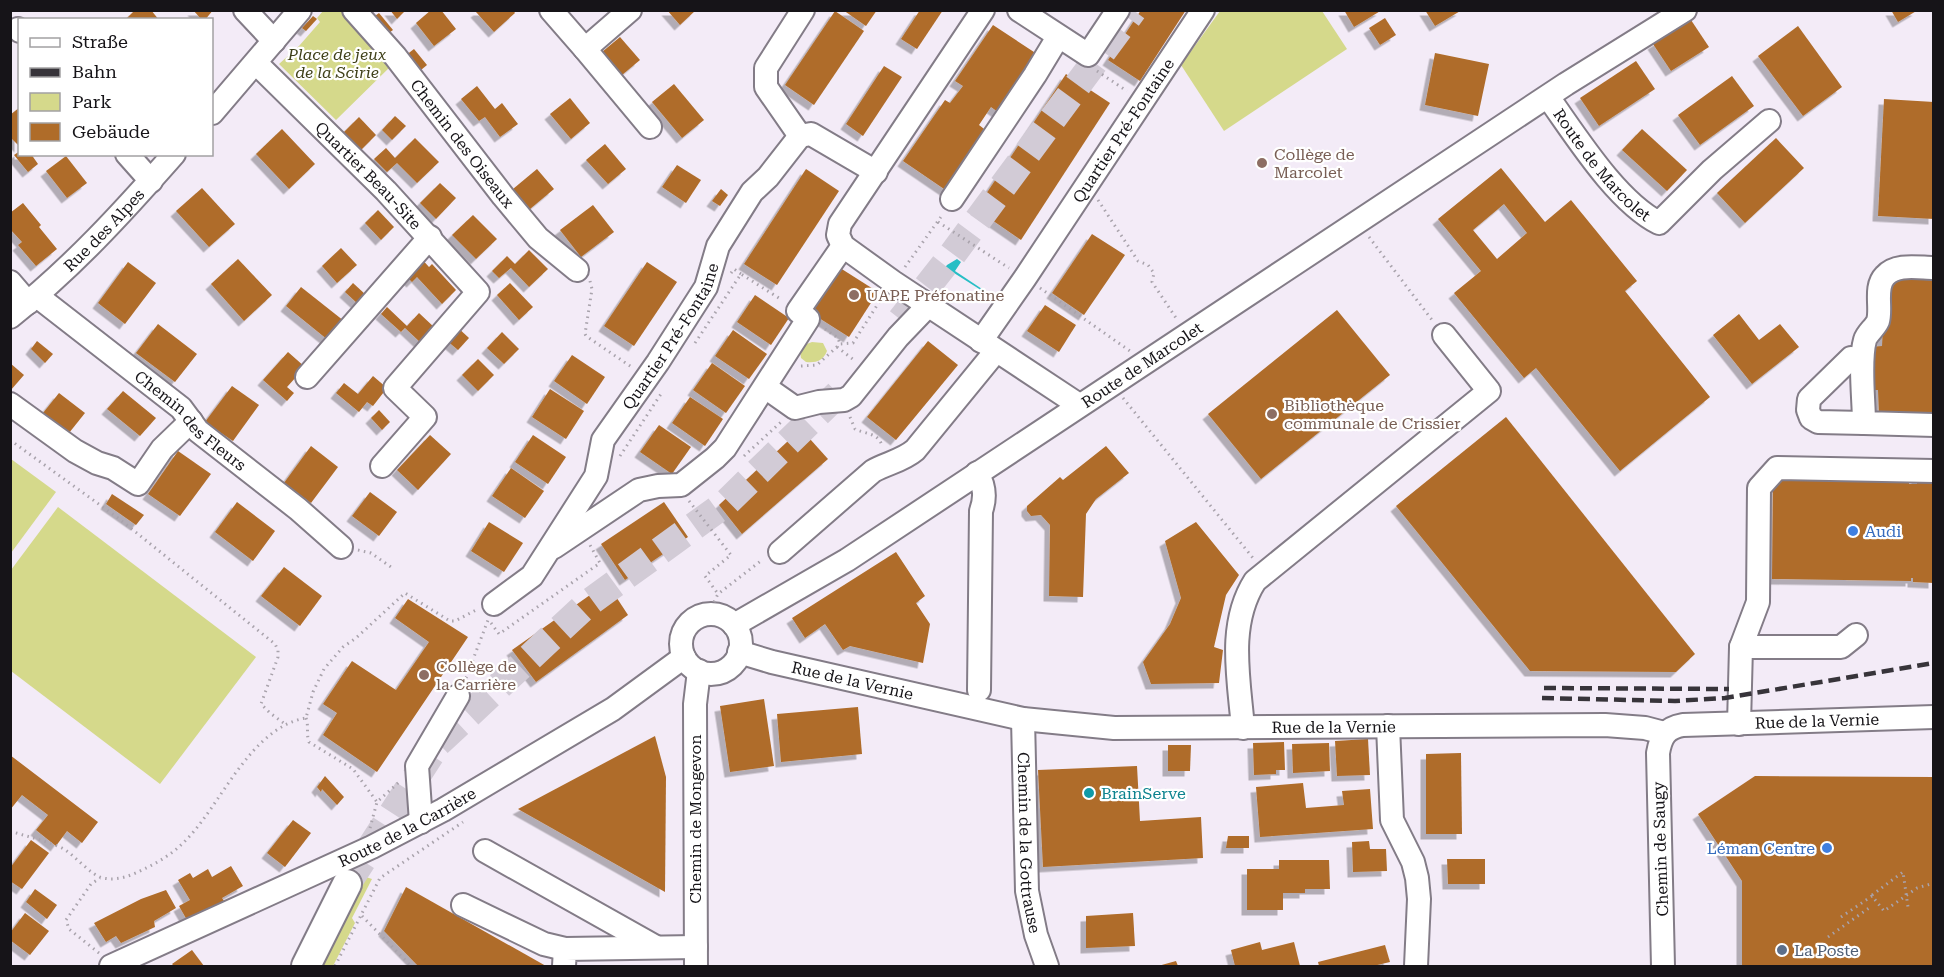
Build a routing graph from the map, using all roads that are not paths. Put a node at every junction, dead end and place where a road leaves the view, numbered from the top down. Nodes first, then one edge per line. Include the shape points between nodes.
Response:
1 (245, 10) edge
2 (300, 10) edge
3 (354, 10) edge
4 (551, 10) edge
5 (630, 10) edge
6 (803, 10) edge
7 (983, 10) edge
8 (1019, 10) edge
9 (1118, 10) edge
10 (1203, 10) edge
11 (1684, 10) edge
12 (1058, 37) junction
13 (274, 41) junction
14 (585, 49) junction
15 (256, 63) junction
16 (1548, 97) junction
17 (213, 112) edge
18 (1769, 121) dead end
19 (650, 127) dead end
20 (800, 136) junction
21 (129, 156) edge
22 (172, 156) edge
23 (876, 172) junction
24 (151, 181) junction
25 (952, 199) road end
26 (429, 237) junction
27 (843, 246) junction
28 (1934, 268) edge
29 (577, 270) road end
30 (10, 282) edge
31 (32, 299) junction
32 (924, 302) junction
33 (10, 317) edge
34 (1444, 335) road end
35 (989, 346) junction
36 (1851, 358) dead end
37 (307, 377) dead end
38 (772, 392) junction
39 (10, 404) edge
40 (1079, 405) junction
41 (190, 421) junction
42 (1864, 423) junction
43 (1934, 425) edge
44 (382, 466) dead end
45 (1934, 471) edge
46 (977, 473) junction
47 (341, 547) dead end
48 (547, 552) junction
49 (780, 552) road end
50 (491, 611) road end
51 (734, 625) junction
52 (1856, 635) dead end
53 (1741, 647) junction
54 (740, 652) junction
55 (692, 664) junction
56 (979, 690) dead end
57 (458, 696) road end
58 (1934, 717) edge
59 (1023, 719) junction
60 (1739, 724) junction
61 (1388, 726) junction
62 (1243, 728) junction
63 (1664, 734) junction
64 (421, 822) junction
65 (485, 851) dead end
66 (347, 884) tunnel mouth
67 (463, 905) dead end
68 (656, 947) junction
69 (696, 957) edge
70 (564, 958) edge
71 (112, 966) edge
72 (306, 966) edge
73 (1047, 966) edge
74 (1416, 966) edge
75 (1663, 966) edge

1 - 13 street
2 - 13 street
3 - 29 street, Chemin des Oiseaux via 395,56 538,238
4 - 14 street
5 - 14 street
6 - 20 street via 766,68 766,87
7 - 23 street
8 - 12 street
9 - 12 street via 1088,55
10 - 35 street, Quartier Pré-Fontaine via 1025,278
11 - 16 street, Route de Marcolet
12 - 25 street
13 - 15 street
14 - 19 street
15 - 17 street
15 - 26 street, Quartier Beau-Site
16 - 18 street, Route de Marcolet via 1602,172 1646,216 1659,223
16 - 40 street, Route de Marcolet
20 - 23 street via 812,134
20 - 48 street, Quartier Pré-Fontaine via 752,192 718,246 706,287 657,382 603,440 596,476
21 - 24 street
22 - 24 street, Rue des Alpes
23 - 27 street via 840,224 837,235
24 - 31 street, Rue des Alpes
26 - 37 street
26 - 44 street, Quartier Beau-Site via 478,292 395,387 425,417
27 - 32 street
27 - 38 street via 798,311 808,319
28 - 42 street via 1903,267 1884,276 1878,321 1865,338
30 - 31 street
31 - 33 street, Rue des Alpes
31 - 41 street, Chemin des Fleurs via 181,408
32 - 35 street
32 - 38 street via 921,313 851,396 795,408
34 - 62 street via 1489,391 1255,581 1246,597 1235,650
35 - 40 street
35 - 49 street, Quartier Pré-Fontaine via 915,450 906,458 873,471
36 - 42 street via 1809,399 1808,410 1818,422
38 - 48 street via 725,448 681,485 639,490
39 - 41 street via 75,451 138,484 162,449
40 - 46 street, Route de Marcolet
41 - 47 street, Chemin des Fleurs
42 - 43 street
45 - 53 street via 1777,468 1758,488 1758,602
46 - 51 street, Route de Marcolet via 847,560
46 - 56 street via 985,498 981,511
48 - 50 street, Quartier Pré-Fontaine via 532,576
51 - 54 street via 739,633
51 - 55 street via 727,618 708,614 691,621 681,638 681,648
52 - 53 street via 1841,647
53 - 60 street
54 - 55 street via 728,668 719,672 709,674
54 - 59 street, Rue de la Vernie
55 - 64 street, Route de la Carrière
55 - 69 street, Chemin de Mongevon
57 - 64 street via 417,766
58 - 60 street, Rue de la Vernie
59 - 62 street, Rue de la Vernie via 1114,728
59 - 73 street, Chemin de la Gottrause via 1028,891 1036,935
60 - 63 street, Rue de la Vernie via 1683,725
61 - 62 street, Rue de la Vernie
61 - 63 street, Rue de la Vernie via 1605,725 1645,728
61 - 74 street via 1392,820 1417,878
63 - 75 street, Chemin de Saugy via 1658,753
64 - 71 street, Route de la Carrière
65 - 68 street
66 - 72 main road
67 - 70 street via 544,944
68 - 69 street
68 - 70 street

